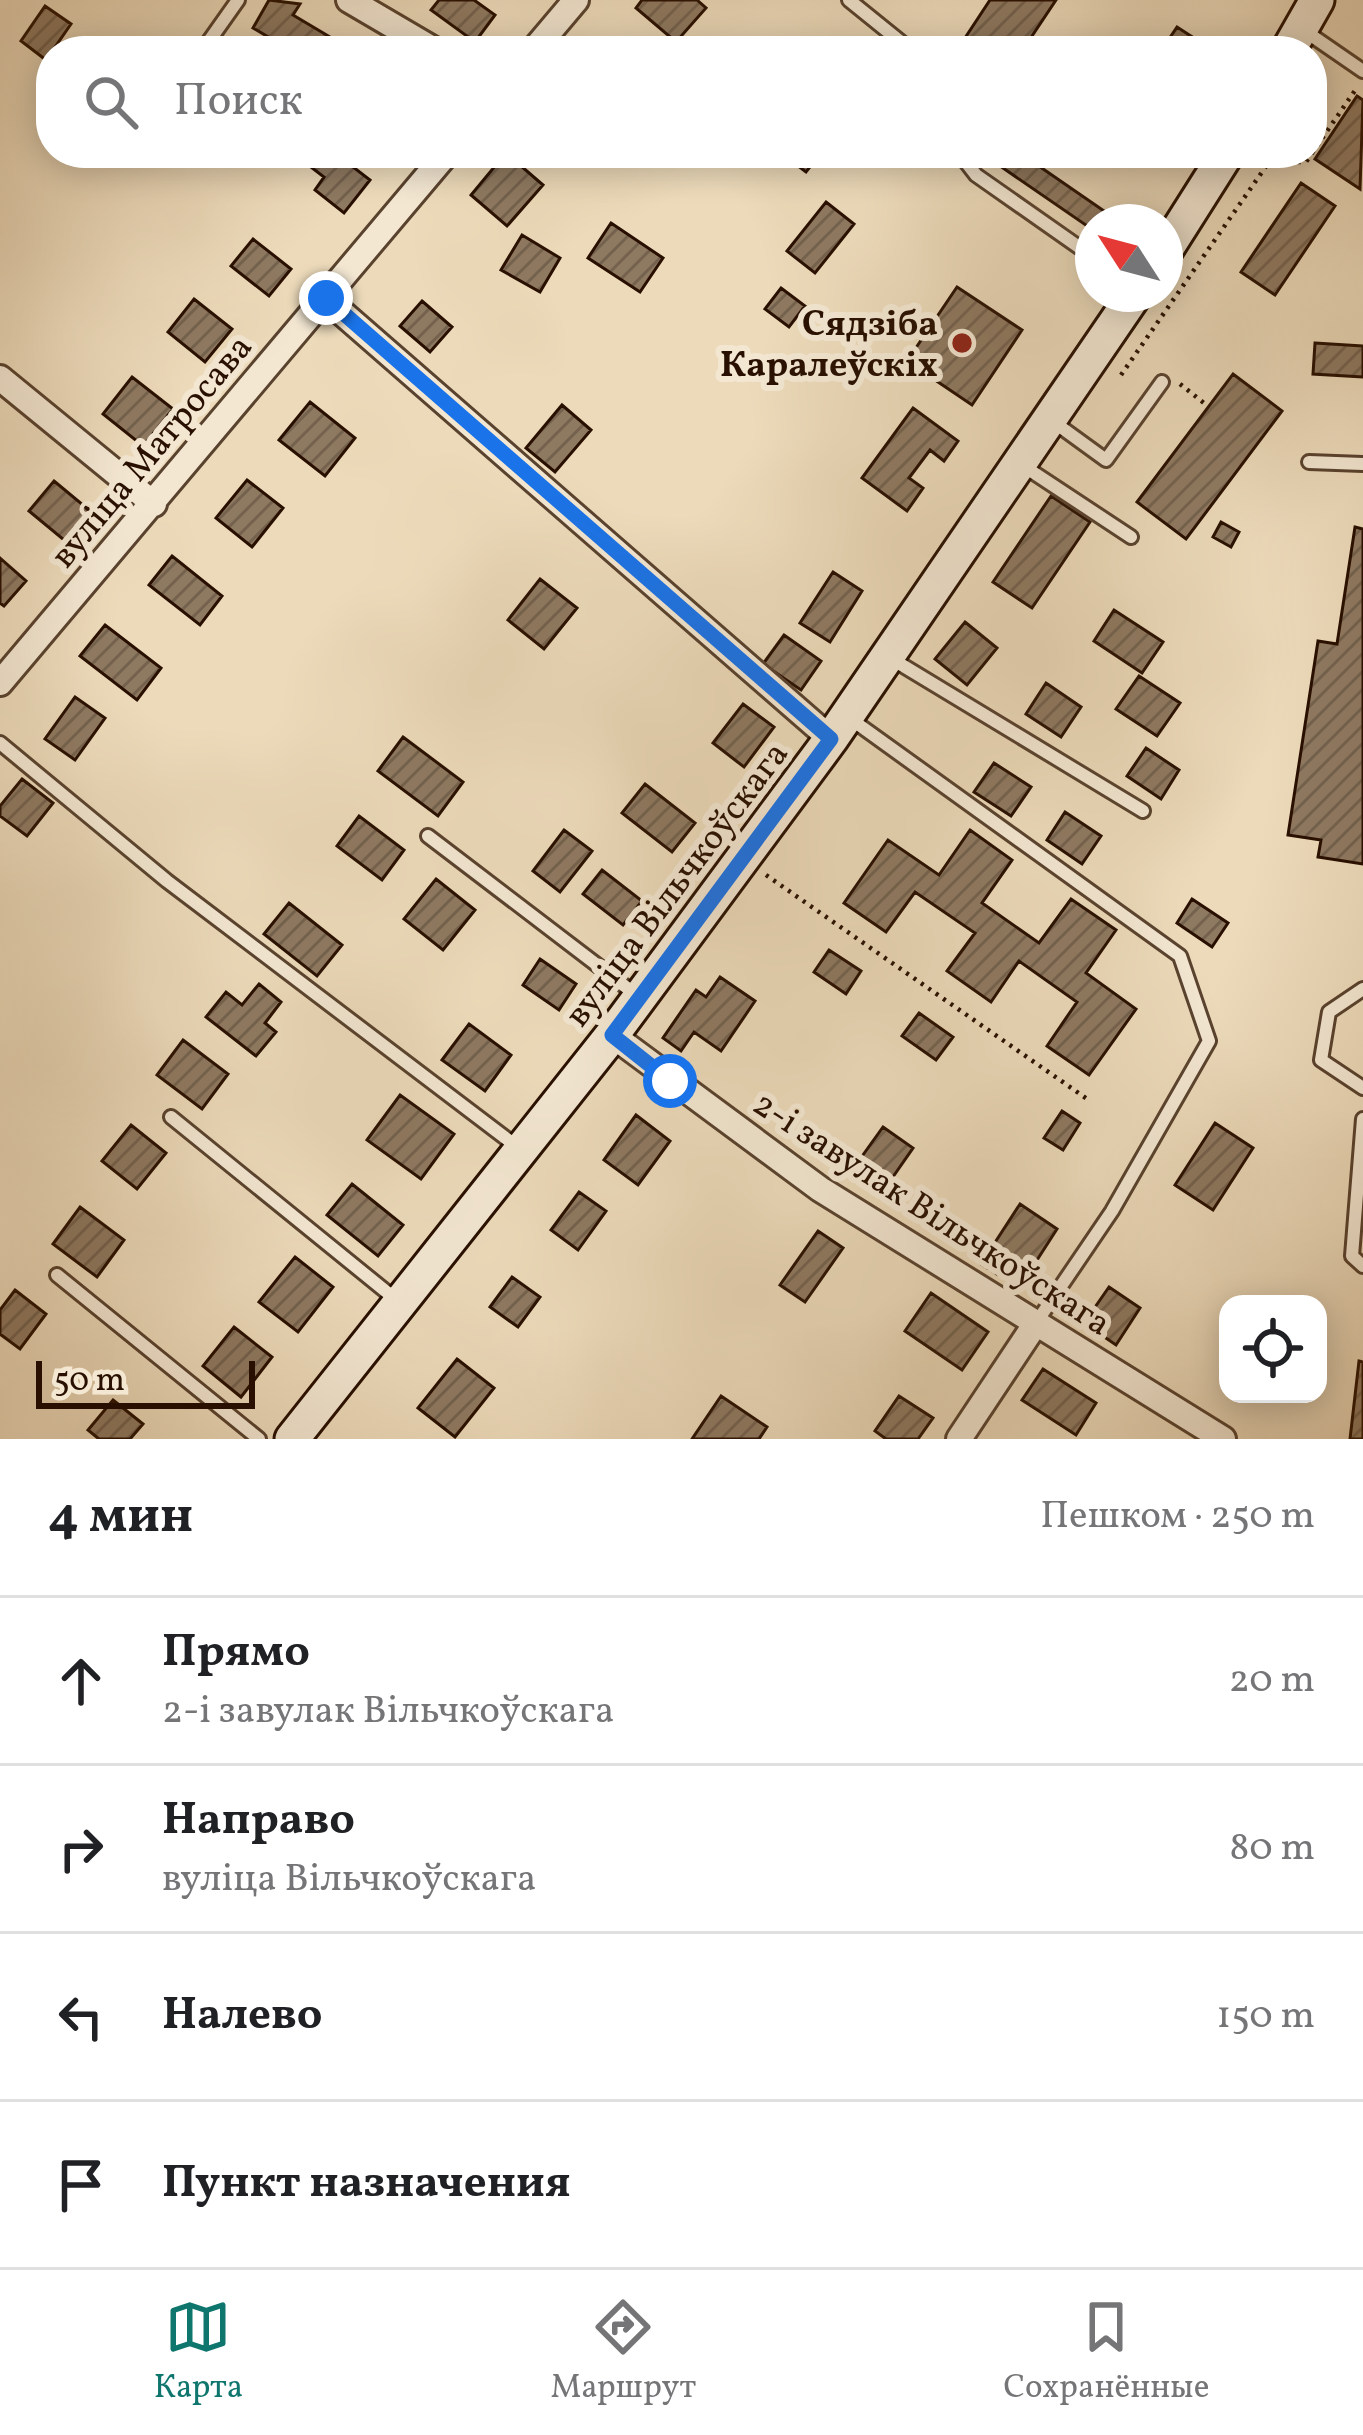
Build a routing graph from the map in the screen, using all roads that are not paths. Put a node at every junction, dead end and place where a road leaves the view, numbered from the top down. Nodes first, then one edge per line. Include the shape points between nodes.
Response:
1 (238, 0) edge
2 (349, 0) edge
3 (576, 0) edge
4 (850, 0) edge
5 (213, 36) edge
6 (410, 36) edge
7 (546, 36) edge
8 (894, 36) edge
9 (1327, 46) edge
10 (1363, 75) edge
11 (434, 168) edge
12 (971, 168) edge
13 (1217, 168) edge
14 (1183, 222) edge
15 (1075, 244) edge
16 (326, 298) junction
17 (1123, 312) edge
18 (0, 378) edge
19 (1162, 382) dead end
20 (1050, 419) junction
21 (1309, 462) dead end
22 (1019, 463) junction
23 (1363, 464) edge
24 (154, 504) junction
25 (1131, 537) dead end
26 (887, 656) junction
27 (0, 683) edge
28 (839, 728) junction
29 (0, 743) edge
30 (1143, 811) dead end
31 (428, 836) dead end
32 (1363, 989) edge
33 (640, 998) junction
34 (612, 1035) junction
35 (1363, 1088) edge
36 (171, 1117) dead end
37 (1363, 1119) edge
38 (521, 1150) junction
39 (1363, 1266) edge
40 (57, 1275) dead end
41 (400, 1303) junction
42 (1036, 1323) junction
43 (260, 1439) edge
44 (292, 1439) edge
45 (959, 1439) edge
46 (1223, 1439) edge

1 - 5 lane
2 - 6 street
3 - 7 street
4 - 8 lane
9 - 10 lane
11 - 16 street, вуліца Матросава
12 - 15 lane
13 - 14 main road
16 - 24 street, вуліца Матросава
16 - 28 street
17 - 20 main road, вуліца Вільчкоўскага
18 - 24 street
19 - 20 lane via 1106,460
20 - 22 main road, вуліца Вільчкоўскага
21 - 23 lane
22 - 25 lane
22 - 26 main road, вуліца Вільчкоўскага
24 - 27 street, вуліца Матросава
26 - 28 main road, вуліца Вільчкоўскага
26 - 30 lane
28 - 33 main road, вуліца Вільчкоўскага
28 - 42 lane via 1180,956 1209,1041
29 - 38 lane
31 - 33 lane
32 - 35 lane via 1329,1012 1321,1060
33 - 34 main road, вуліца Вільчкоўскага
34 - 38 main road, вуліца Вільчкоўскага
34 - 42 street, 2-і завулак Вільчкоўскага via 820,1189
36 - 41 lane
37 - 39 lane via 1352,1256
38 - 41 main road, вуліца Вільчкоўскага
40 - 43 lane
41 - 44 main road, вуліца Вільчкоўскага
42 - 45 street
42 - 46 street, 2-і завулак Вільчкоўскага

